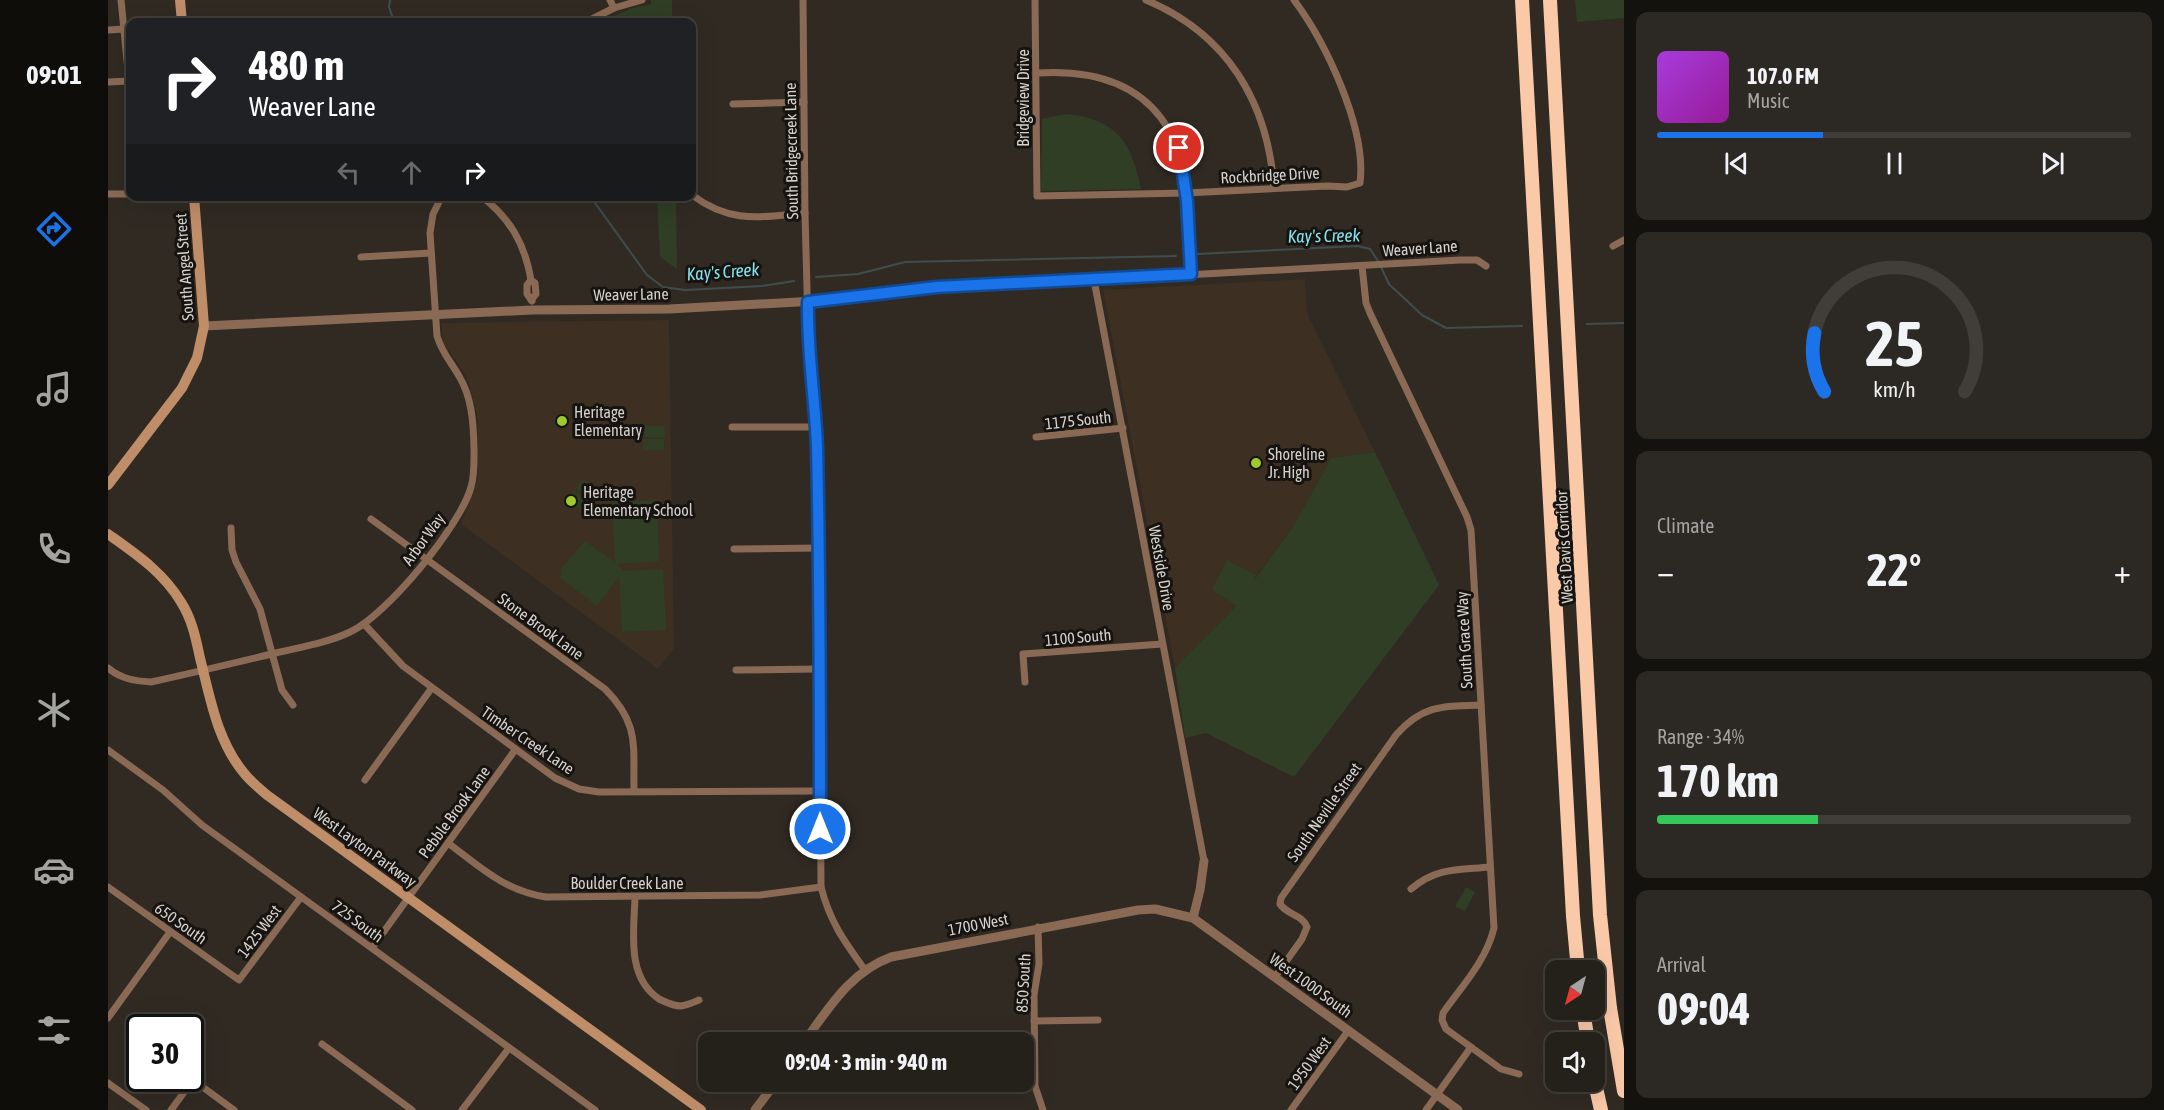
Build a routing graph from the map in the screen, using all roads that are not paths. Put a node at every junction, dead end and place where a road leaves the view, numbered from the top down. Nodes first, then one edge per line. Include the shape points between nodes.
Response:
1 (121, 0) edge
2 (180, 0) edge
3 (610, 0) edge
4 (642, 0) edge
5 (803, 0) edge
6 (1035, 0) edge
7 (1146, 0) edge
8 (1294, 0) edge
9 (1522, 0) edge
10 (1550, 0) edge
11 (614, 8) junction
12 (182, 18) edge
13 (594, 18) edge
14 (124, 29) junction
15 (108, 30) edge
16 (126, 46) edge
17 (1037, 74) junction
18 (126, 81) edge
19 (108, 82) edge
20 (804, 102) junction
21 (732, 104) dead end
22 (1274, 188) junction
23 (1186, 193) junction
24 (108, 194) edge
25 (126, 194) edge
26 (1037, 196) joint
27 (696, 198) edge
28 (194, 201) edge
29 (440, 201) edge
30 (487, 201) edge
31 (805, 213) junction
32 (1624, 240) edge
33 (1613, 246) dead end
34 (431, 253) junction
35 (361, 257) dead end
36 (1366, 266) junction
37 (1486, 266) dead end
38 (1191, 274) junction
39 (1094, 280) junction
40 (808, 302) junction
41 (532, 305) junction
42 (436, 314) junction
43 (204, 326) junction
44 (816, 427) junction
45 (732, 428) dead end
46 (1123, 428) junction
47 (1036, 437) dead end
48 (108, 485) edge
49 (371, 519) dead end
50 (231, 528) dead end
51 (108, 534) edge
52 (819, 548) junction
53 (734, 549) dead end
54 (427, 559) junction
55 (364, 624) junction
56 (1162, 644) junction
57 (273, 654) junction
58 (108, 668) edge
59 (819, 669) junction
60 (204, 670) junction
61 (736, 670) dead end
62 (1025, 682) dead end
63 (431, 688) junction
64 (293, 705) dead end
65 (1481, 705) junction
66 (108, 750) edge
67 (515, 750) junction
68 (365, 780) dead end
69 (634, 791) junction
70 (820, 791) junction
71 (448, 843) junction
72 (1204, 861) joint
73 (1490, 867) junction
74 (108, 887) edge
75 (821, 887) junction
76 (1411, 889) dead end
77 (301, 897) junction
78 (409, 897) junction
79 (635, 897) junction
80 (1193, 918) junction
81 (1038, 927) junction
82 (170, 932) junction
83 (372, 948) junction
84 (1577, 960) edge
85 (865, 970) junction
86 (1275, 977) junction
87 (239, 980) joint
88 (699, 1000) dead end
89 (108, 1018) edge
90 (1098, 1020) dead end
91 (1034, 1021) junction
92 (1348, 1031) junction
93 (811, 1032) edge
94 (322, 1044) dead end
95 (1471, 1047) junction
96 (508, 1048) junction
97 (1519, 1074) dead end
98 (108, 1083) edge
99 (1624, 1091) edge
100 (768, 1092) edge
101 (1597, 1092) edge
102 (1437, 1095) junction
103 (146, 1110) edge
104 (171, 1110) edge
105 (234, 1110) edge
106 (412, 1110) edge
107 (462, 1110) edge
108 (595, 1110) edge
109 (701, 1110) edge
110 (755, 1110) edge
111 (1043, 1110) edge
112 (1291, 1110) edge
113 (1426, 1110) edge
114 (1458, 1110) edge
115 (1601, 1110) edge

1 - 14 street
2 - 12 main road
3 - 11 street
4 - 11 street
5 - 20 street, South Bridgecreek Lane
6 - 17 street, Bridgeview Drive
7 - 22 street via 1166,8 1204,34 1237,72 1263,123
8 - 22 street, Rockbridge Drive via 1317,33 1333,67 1347,104 1362,170 1360,183 1347,187
9 - 84 highway, West Davis Corridor
10 - 99 highway, West Davis Corridor via 1600,915
11 - 13 street
14 - 15 street
14 - 16 street
17 - 23 street via 1096,76 1140,96 1169,128 1179,148
17 - 26 street, Bridgeview Drive
18 - 19 street
20 - 21 street
20 - 31 street, South Bridgecreek Lane
22 - 23 street, Rockbridge Drive
23 - 26 street, Rockbridge Drive
23 - 38 street
24 - 25 street
27 - 31 street via 716,211 733,215
28 - 43 main road, South Angel Street
29 - 34 street, Arbor Way via 433,214
30 - 41 street via 509,222 528,260 531,280 527,294
31 - 40 street, South Bridgecreek Lane
32 - 33 street
34 - 35 street
34 - 42 street, Arbor Way
36 - 37 street, Weaver Lane via 1477,260
36 - 38 street, Weaver Lane
36 - 65 street, South Grace Way via 1366,303 1469,524
38 - 39 street, Weaver Lane
39 - 40 street, Weaver Lane via 937,287
39 - 46 street, Westside Drive
40 - 41 street, Weaver Lane via 669,309
40 - 44 street, South Bridgecreek Lane via 809,365
41 - 42 street, Weaver Lane
42 - 43 street, Weaver Lane
42 - 54 street, Arbor Way via 442,352 459,376 471,409 473,468 467,497
43 - 48 main road, South Angel Street via 197,358 182,388
44 - 45 street
44 - 52 street, South Bridgecreek Lane
46 - 47 street, 1175 South
46 - 56 street, Westside Drive
49 - 54 street, Stone Brook Lane
50 - 57 street via 234,556 260,609
51 - 60 main road, West Layton Parkway via 146,561 168,583 192,626
52 - 53 street
52 - 59 street, South Bridgecreek Lane
54 - 55 street, Arbor Way via 397,595
54 - 69 street, Stone Brook Lane via 620,704 633,738
55 - 57 street, Arbor Way via 327,641
55 - 63 street, Timber Creek Lane via 391,656
56 - 62 street, 1100 South via 1023,654
56 - 72 street, Westside Drive
57 - 60 street, Arbor Way
57 - 64 street via 282,690
58 - 60 street, Arbor Way via 134,681 151,682
59 - 61 street
59 - 70 street, South Bridgecreek Lane
60 - 78 main road, West Layton Parkway via 218,726 244,774 267,795
63 - 67 street, Timber Creek Lane
63 - 68 street
65 - 73 street, South Grace Way
65 - 86 street, South Neville Street via 1437,708 1419,714 1396,735 1281,898 1284,910 1300,917 1307,927
66 - 77 street, 725 South
67 - 69 street, Timber Creek Lane via 555,778 579,789
67 - 71 street, Pebble Brook Lane
69 - 70 street, Timber Creek Lane
70 - 75 street, South Bridgecreek Lane
71 - 78 street, Pebble Brook Lane
71 - 79 street, Boulder Creek Lane via 505,885 526,894
72 - 80 street
73 - 76 street via 1442,871
73 - 95 street, South Grace Way via 1494,928 1491,941 1443,1012 1442,1020 1446,1029
74 - 82 street, 650 South
75 - 79 street, Boulder Creek Lane via 760,895
75 - 85 street, South Bridgecreek Lane via 827,912
77 - 83 street, 725 South
77 - 87 street, 1425 West
78 - 83 street, Pebble Brook Lane
78 - 109 main road, West Layton Parkway
79 - 88 street via 635,961 642,981 665,1002 681,1006
80 - 81 street, 1700 West via 1155,909
80 - 86 street, West 1000 South
81 - 85 street, 1700 West via 914,951
81 - 91 street, 850 South
82 - 87 street, 650 South
82 - 89 street
83 - 96 street, 725 South
85 - 93 street, 1700 West via 839,993
86 - 92 street, West 1000 South
90 - 91 street
91 - 111 street, 850 South via 1035,1086
92 - 102 street, West 1000 South
92 - 112 street, 1950 West
94 - 106 street
95 - 97 street via 1502,1070
95 - 102 street
96 - 107 street
96 - 108 street, 725 South
98 - 103 street
100 - 110 street
101 - 115 highway
102 - 113 street
102 - 114 street, West 1000 South
104 - 105 street via 193,1080

